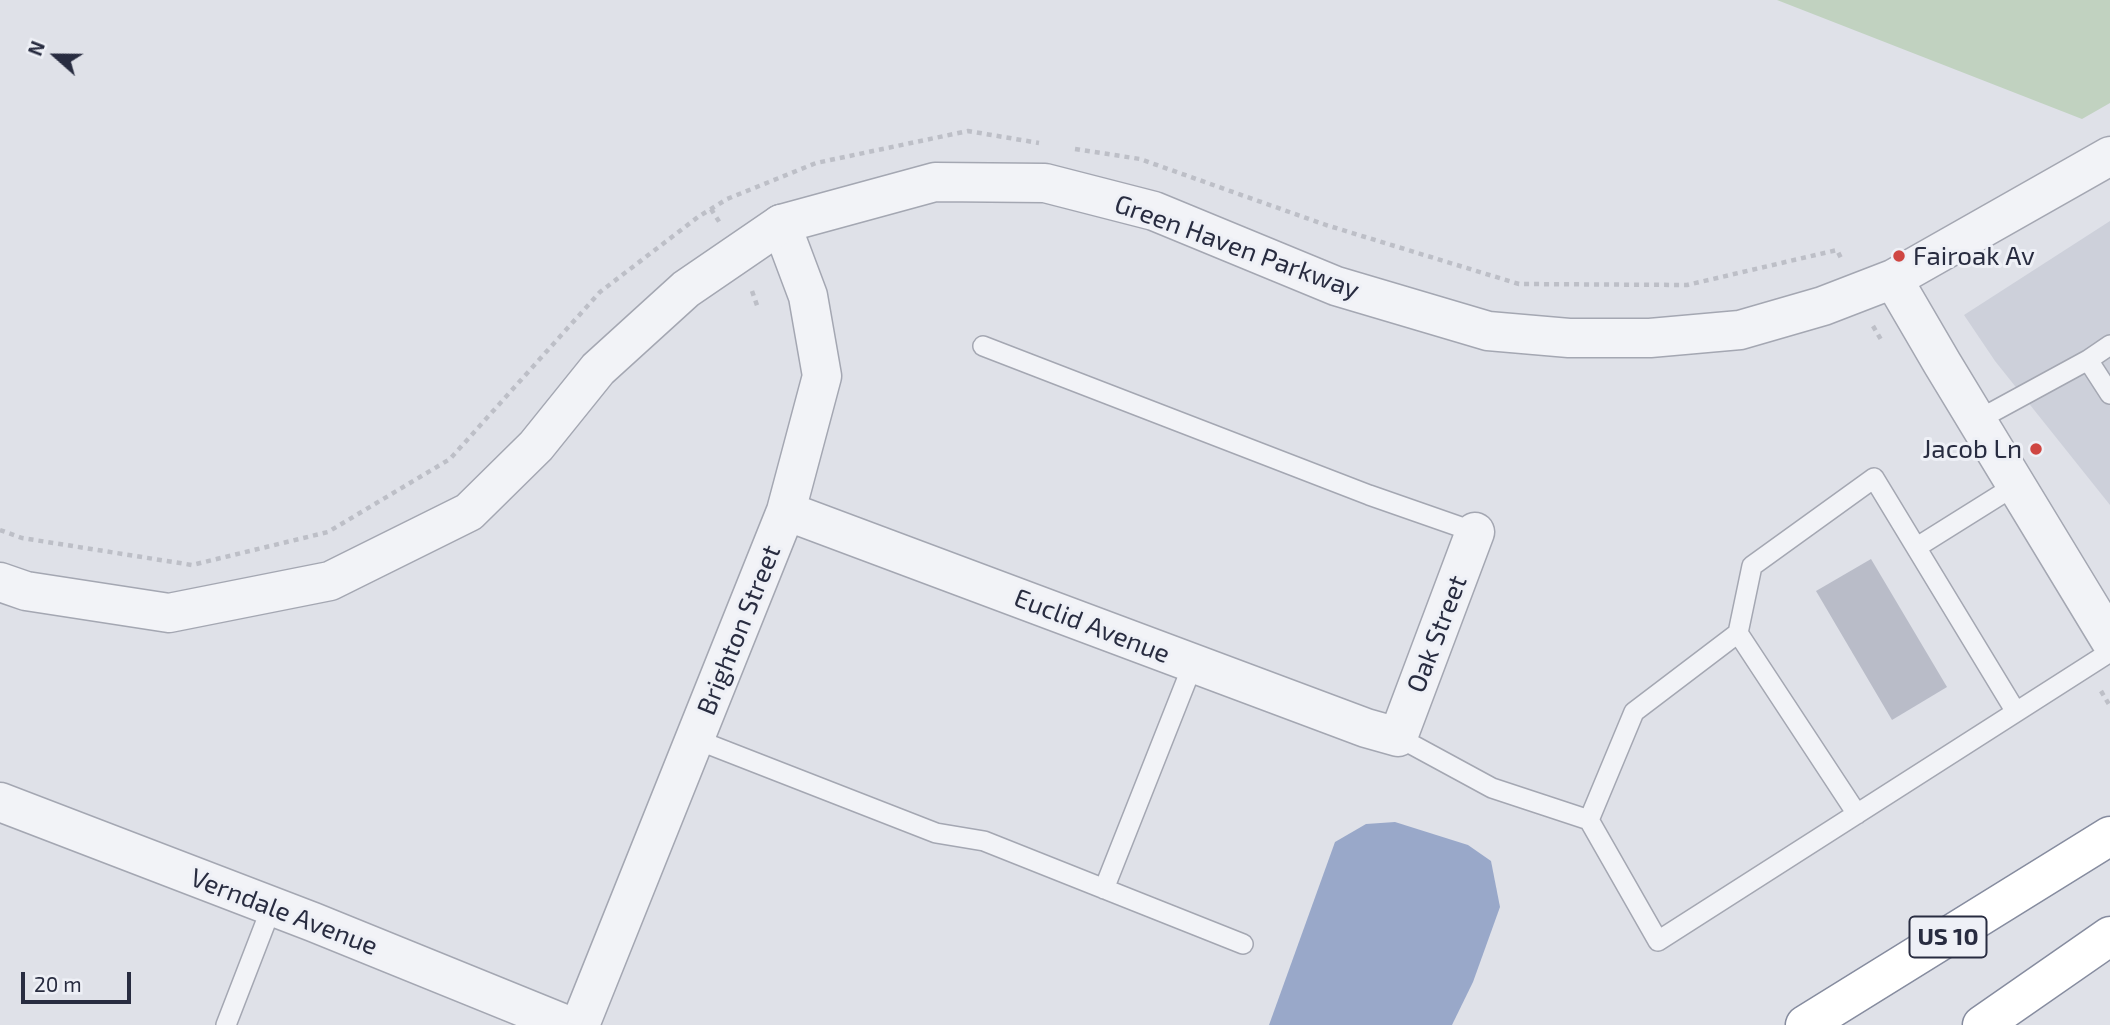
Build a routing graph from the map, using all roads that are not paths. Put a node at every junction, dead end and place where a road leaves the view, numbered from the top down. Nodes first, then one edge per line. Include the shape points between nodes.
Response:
1 (2110, 156) edge
2 (781, 224) junction
3 (1893, 279) junction
4 (2110, 345) edge
5 (984, 346) dead end
6 (2088, 360) junction
7 (2110, 394) edge
8 (1976, 421) junction
9 (2016, 485) junction
10 (786, 511) junction
11 (1475, 532) joint
12 (1917, 547) junction
13 (0, 582) edge
14 (1738, 633) junction
15 (2110, 640) edge
16 (2110, 652) edge
17 (1192, 664) junction
18 (2016, 712) junction
19 (1398, 737) junction
20 (695, 738) junction
21 (0, 802) edge
22 (1857, 814) junction
23 (1589, 820) junction
24 (2100, 842) edge
25 (1104, 889) junction
26 (272, 906) junction
27 (2110, 936) edge
28 (1243, 944) dead end
29 (512, 1015) edge
30 (226, 1025) edge
31 (567, 1025) edge
32 (580, 1025) edge
33 (1805, 1025) edge
34 (1982, 1025) edge

1 - 3 street, Green Haven Parkway
2 - 3 street, Green Haven Parkway via 935,182 1045,183 1154,211 1336,286 1384,301 1488,331 1569,338 1650,338 1740,330
2 - 10 street, Brighton Street via 808,296 822,376
2 - 13 street, Green Haven Parkway via 686,289 598,369 536,446 469,512 330,581 169,613 26,591
3 - 8 street
4 - 6 lane
5 - 11 lane
6 - 7 lane
6 - 8 lane
8 - 9 street
9 - 12 lane
9 - 15 street
10 - 17 street, Euclid Avenue
10 - 20 street, Brighton Street
11 - 19 street, Oak Street
12 - 14 lane via 1874,478 1752,566
12 - 18 lane
14 - 22 lane
14 - 23 lane via 1634,712
16 - 18 lane
17 - 19 street, Euclid Avenue
17 - 25 lane
18 - 22 lane
19 - 23 lane via 1492,788
20 - 25 lane via 936,833 984,841
20 - 32 street, Brighton Street
21 - 26 street, Verndale Avenue
22 - 23 lane via 1658,941
24 - 33 highway, US 10
25 - 28 lane
26 - 29 street, Verndale Avenue
26 - 30 lane
27 - 34 highway
29 - 31 street, Verndale Avenue

